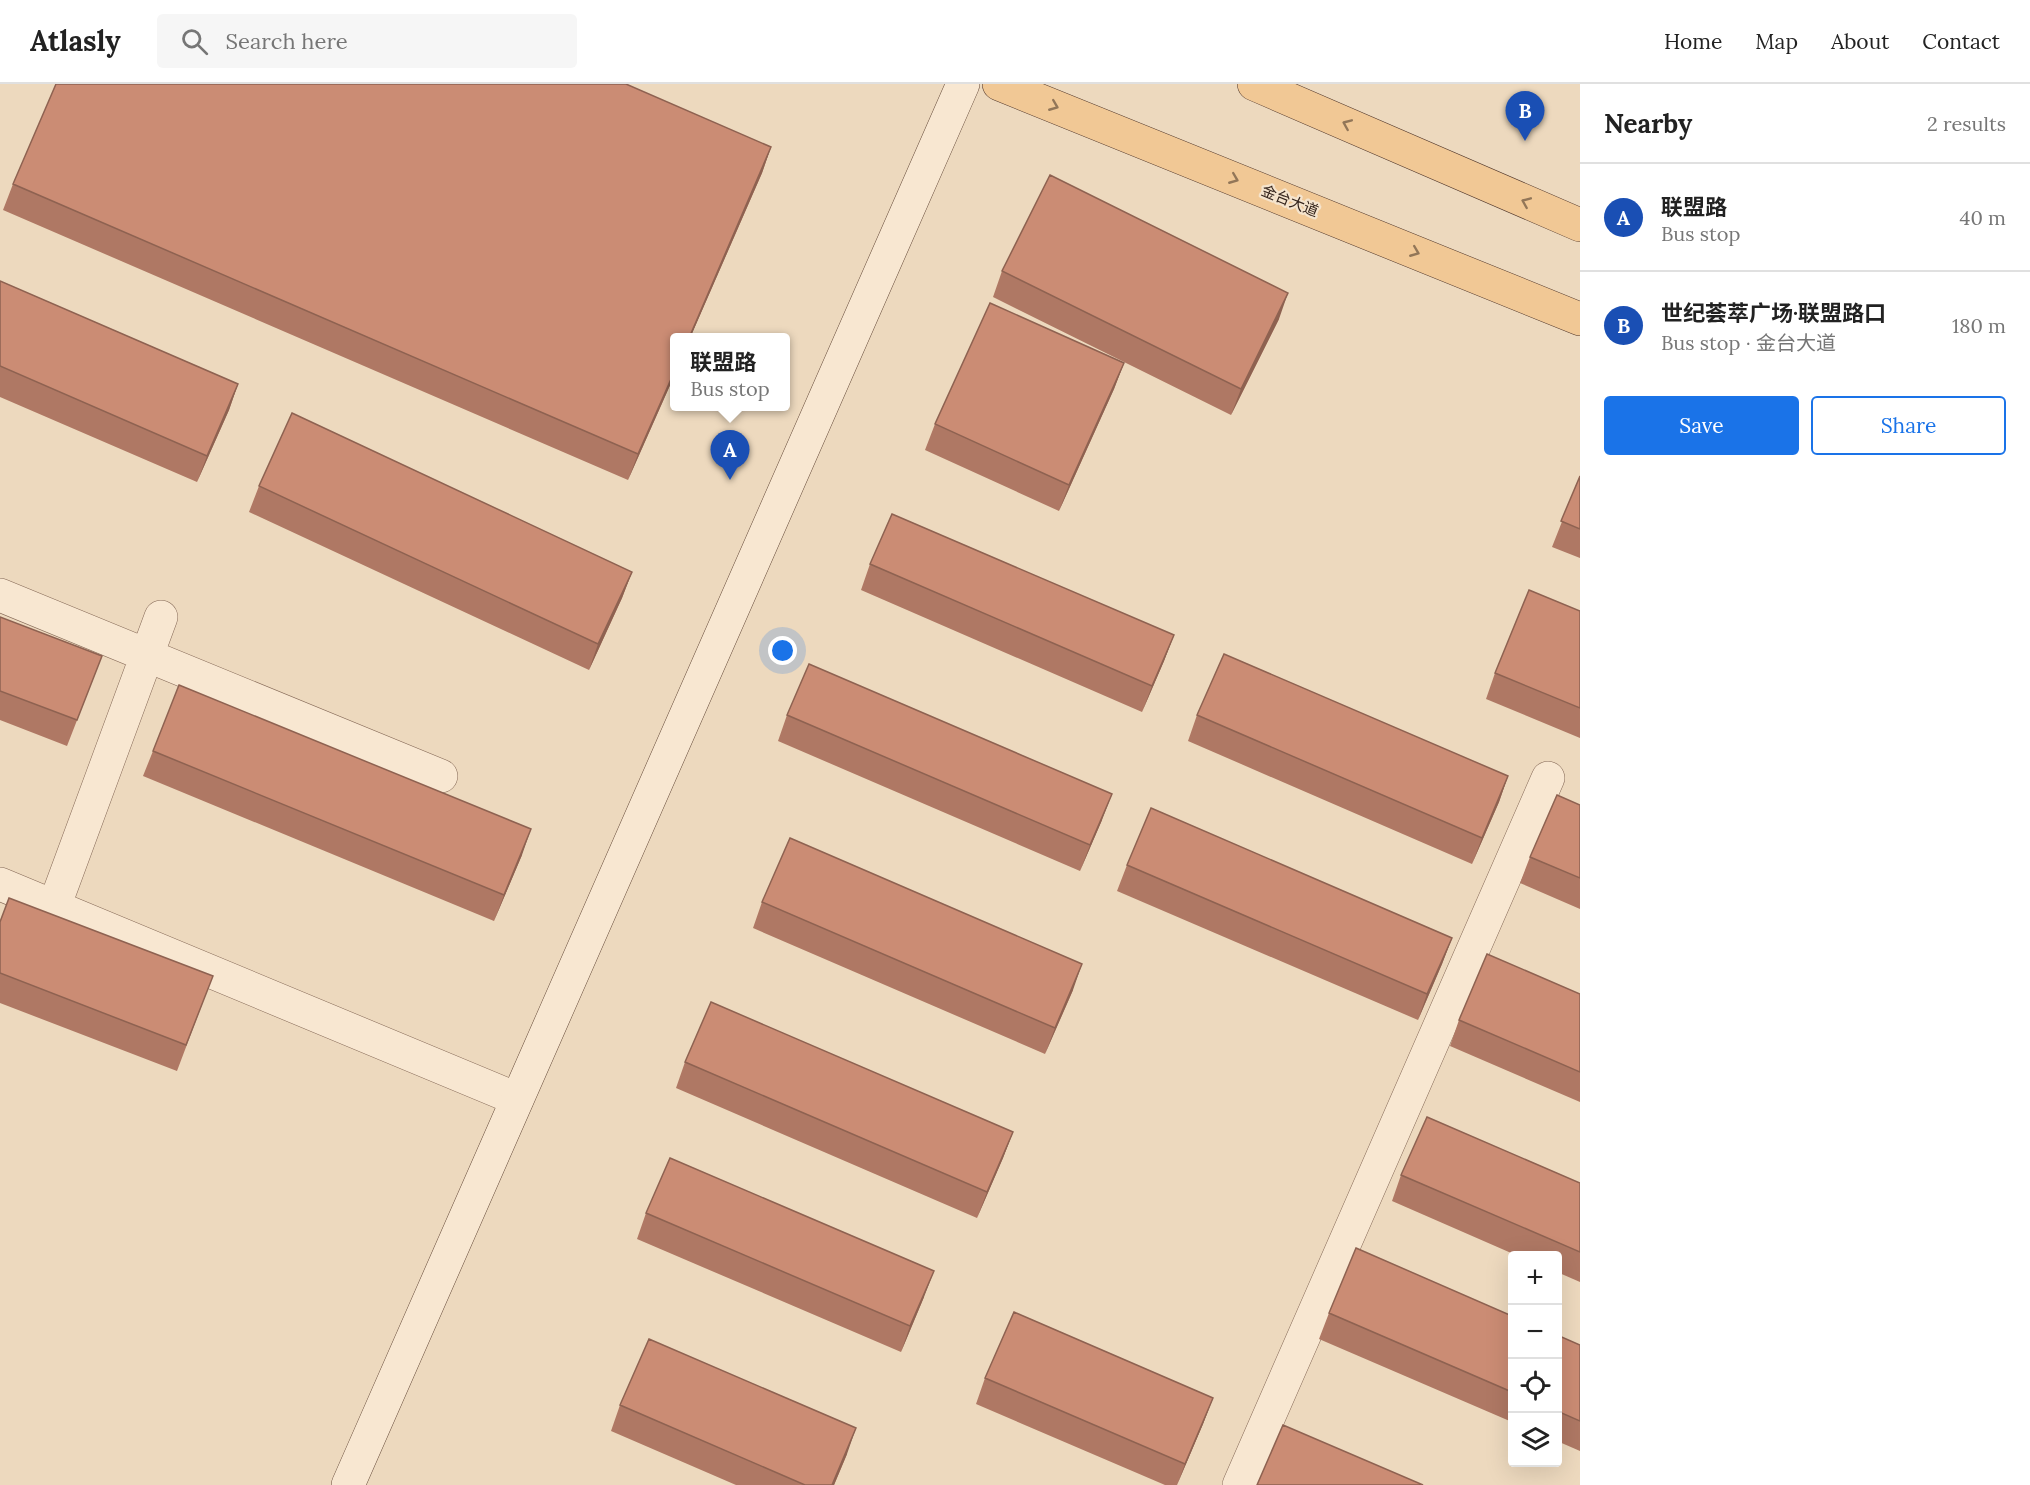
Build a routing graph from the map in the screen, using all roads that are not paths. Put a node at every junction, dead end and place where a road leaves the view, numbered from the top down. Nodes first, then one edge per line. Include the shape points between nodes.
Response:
1 (963, 84) edge
2 (999, 84) edge
3 (1254, 84) edge
4 (1580, 225) edge
5 (1580, 319) edge
6 (0, 595) edge
7 (161, 617) dead end
8 (147, 655) junction
9 (441, 776) dead end
10 (1548, 778) dead end
11 (0, 884) edge
12 (54, 907) junction
13 (517, 1099) junction
14 (348, 1485) edge
15 (1239, 1485) edge

1 - 13 street
2 -> 5 main road, 金台大道
4 -> 3 main road
6 - 8 street
7 - 8 street
8 - 9 street
8 - 12 street
10 - 15 street
11 - 12 street
12 - 13 street
13 - 14 street

